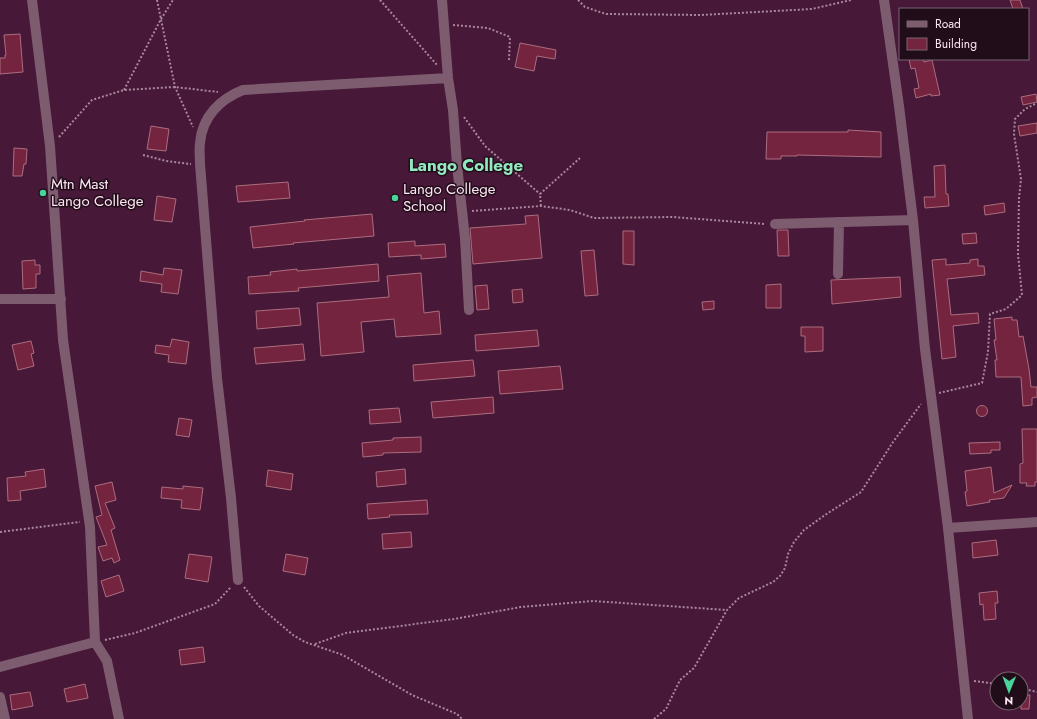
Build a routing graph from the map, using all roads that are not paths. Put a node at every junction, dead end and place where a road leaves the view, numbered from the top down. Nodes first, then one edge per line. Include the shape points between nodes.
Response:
1 (32, 0) edge
2 (442, 0) edge
3 (884, 0) edge
4 (448, 78) junction
5 (912, 220) junction
6 (839, 222) junction
7 (775, 224) road end
8 (838, 274) dead end
9 (0, 300) edge
10 (61, 300) junction
11 (469, 310) dead end
12 (1037, 522) edge
13 (948, 528) junction
14 (238, 580) road end
15 (95, 642) junction
16 (0, 667) edge
17 (0, 697) edge
18 (5, 719) edge
19 (119, 719) edge
20 (968, 719) edge

1 - 10 street via 50,146
2 - 4 street
3 - 5 street
4 - 11 street via 463,212
4 - 14 street via 243,90 217,106 206,122 200,142 200,164
5 - 6 street
5 - 13 street
6 - 7 street
6 - 8 street
9 - 10 street
10 - 15 street via 63,340 89,520
12 - 13 street
13 - 20 street
15 - 16 street
15 - 19 street via 107,661
17 - 18 street

